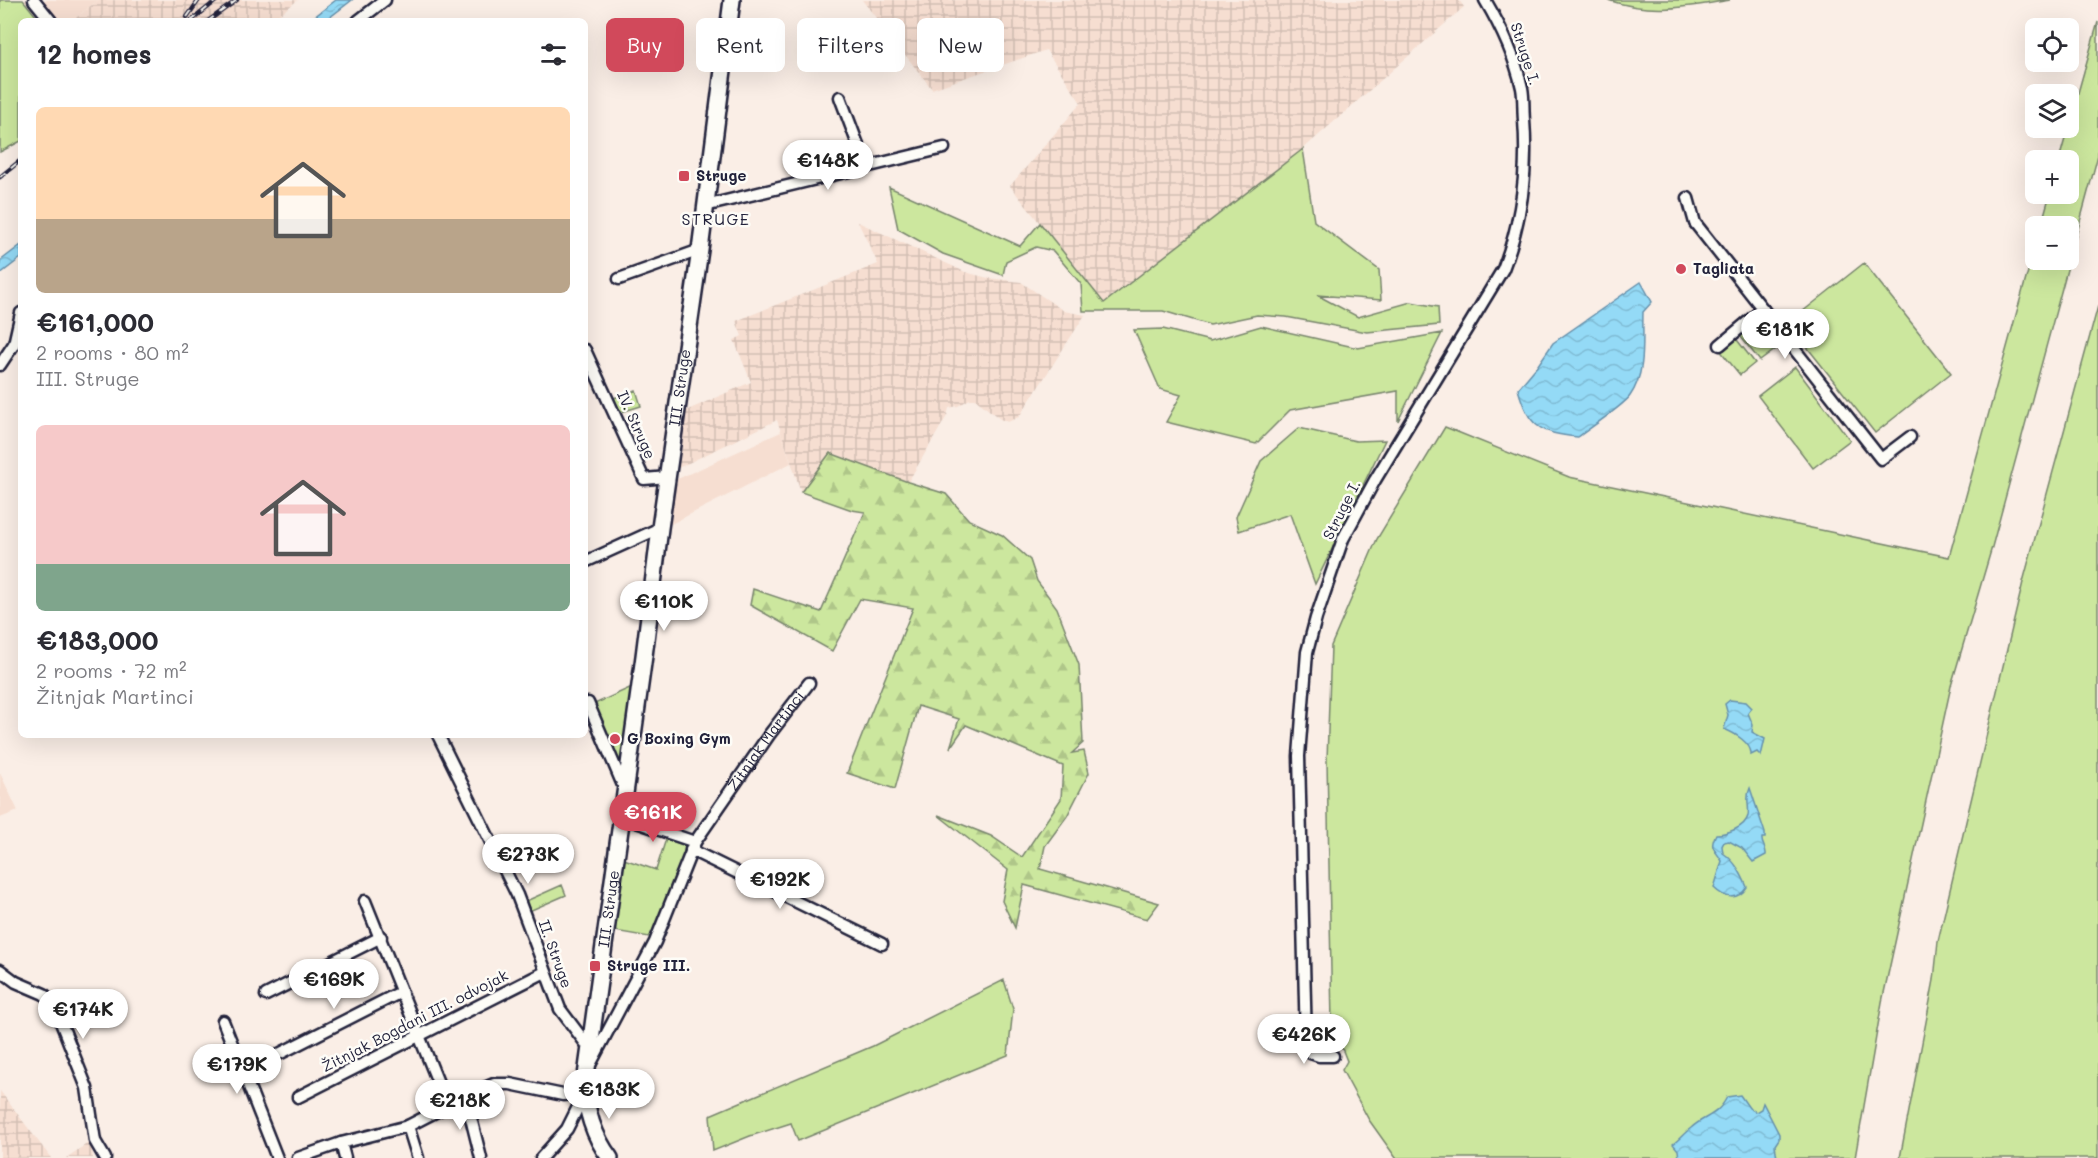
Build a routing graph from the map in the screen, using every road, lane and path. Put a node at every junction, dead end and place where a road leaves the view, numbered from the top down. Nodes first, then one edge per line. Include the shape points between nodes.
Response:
1 (34, 0) edge
2 (385, 0) edge
3 (732, 0) edge
4 (1485, 0) edge
5 (49, 18) edge
6 (362, 18) edge
7 (840, 97) dead end
8 (944, 148) dead end
9 (866, 166) junction
10 (1688, 198) dead end
11 (705, 206) junction
12 (700, 250) junction
13 (619, 279) dead end
14 (1763, 309) junction
15 (18, 343) edge
16 (1720, 345) dead end
17 (588, 363) edge
18 (0, 365) edge
19 (1910, 437) dead end
20 (668, 477) junction
21 (660, 528) junction
22 (588, 561) edge
23 (808, 683) dead end
24 (588, 704) dead end
25 (439, 738) edge
26 (625, 790) junction
27 (621, 817) junction
28 (693, 846) junction
29 (365, 901) dead end
30 (381, 938) junction
31 (882, 945) dead end
32 (0, 969) edge
33 (545, 972) junction
34 (401, 992) junction
35 (266, 995) dead end
36 (223, 1021) dead end
37 (418, 1036) junction
38 (590, 1050) junction
39 (281, 1053) dead end
40 (1333, 1056) dead end
41 (586, 1072) junction
42 (585, 1093) junction
43 (298, 1097) dead end
44 (464, 1097) junction
45 (447, 1105) junction
46 (408, 1126) junction
47 (341, 1143) junction
48 (105, 1158) edge
49 (277, 1158) edge
50 (298, 1158) edge
51 (345, 1158) edge
52 (418, 1158) edge
53 (481, 1158) edge
54 (541, 1158) edge
55 (610, 1158) edge

1 - 5 street
2 - 6 street
3 - 11 street, III. Struge
4 - 40 street, Struge I. via 1501,27 1522,89 1525,178 1511,248 1503,269 1343,539 1307,652 1299,756 1306,1043 1310,1053
7 - 9 street
8 - 9 street
9 - 11 street
10 - 14 street via 1695,223
11 - 12 street, III. Struge
12 - 13 street
12 - 20 street, III. Struge
14 - 16 street
14 - 19 street via 1881,459
15 - 18 street
17 - 20 street, IV. Struge via 644,479
20 - 21 street, III. Struge
21 - 22 street
21 - 26 street, III. Struge
23 - 28 street, Žitnjak Martinci
24 - 26 street
25 - 33 street, II. Struge via 517,895
26 - 27 street, III. Struge
27 - 28 street
27 - 38 street, III. Struge
28 - 31 street
28 - 41 street, Žitnjak Martinci via 655,942
29 - 30 street
30 - 34 street
30 - 35 street
32 - 48 street via 16,982 44,994 54,1005 87,1088 95,1141
33 - 37 street, Žitnjak Bogdani III. odvojak
33 - 38 street, II. Struge via 560,1009
34 - 37 street
34 - 39 street
36 - 49 street
37 - 43 street, Žitnjak Bogdani III. odvojak
37 - 45 street
38 - 41 street, III. Struge
41 - 42 street, Žitnjak Martinci
42 - 44 street via 563,1095 503,1084
42 - 54 street via 567,1129
42 - 55 street, Žitnjak Martinci via 600,1144
44 - 45 street
44 - 53 street
45 - 46 street
46 - 47 street
46 - 52 street
47 - 50 street
47 - 51 street

